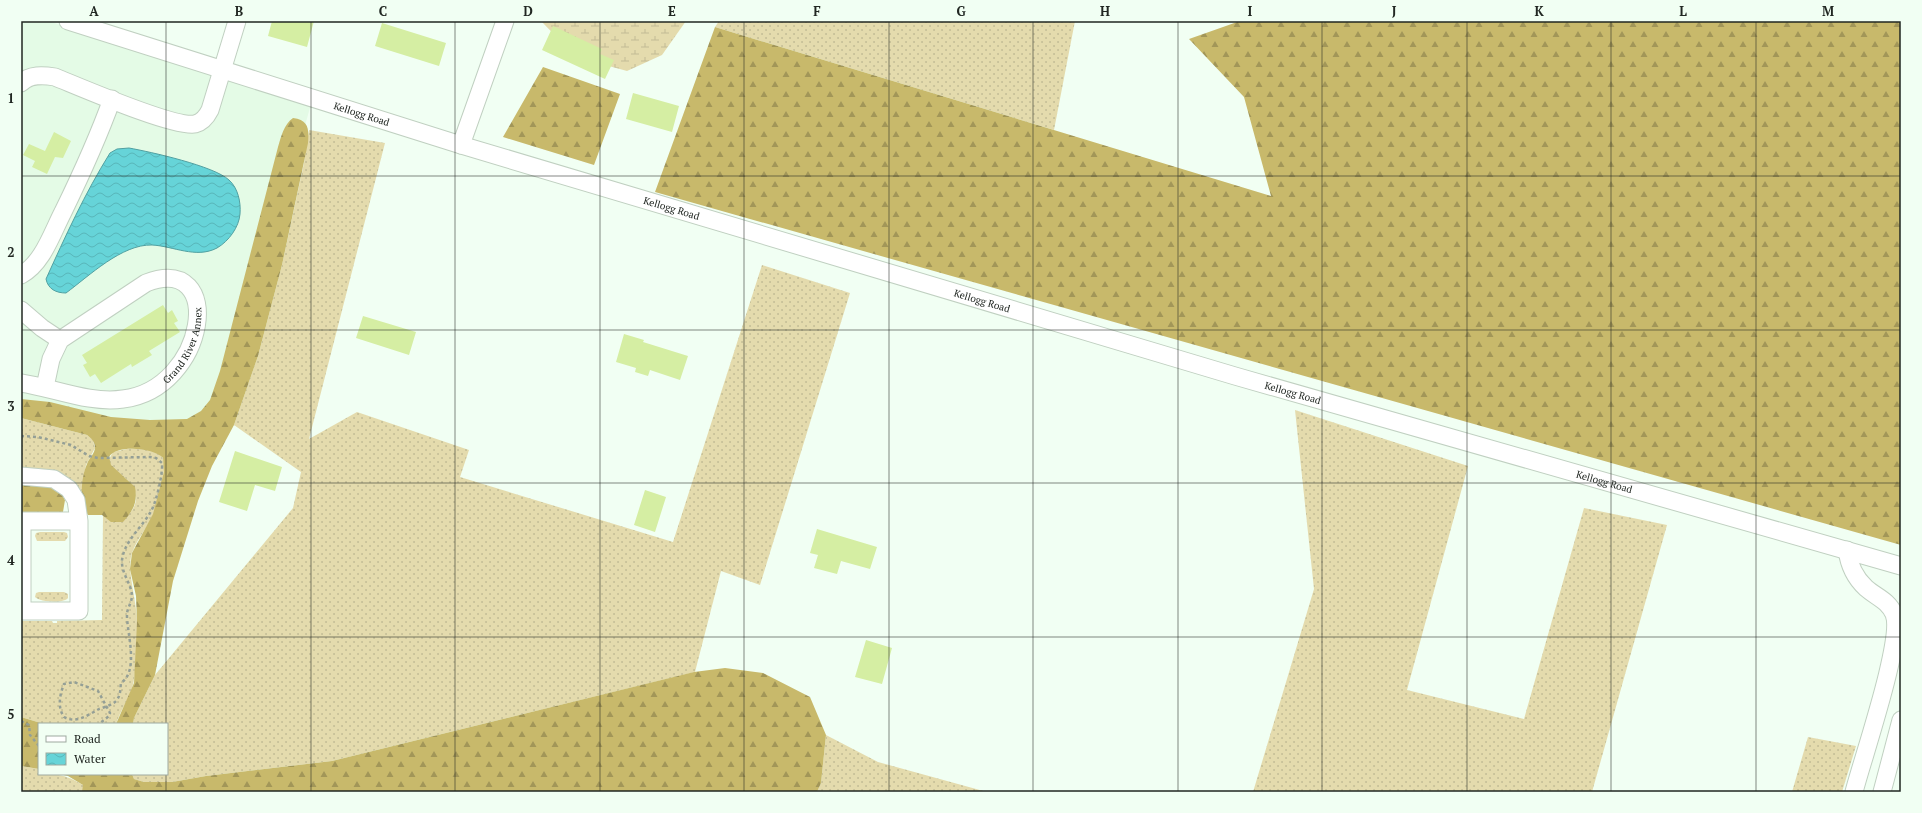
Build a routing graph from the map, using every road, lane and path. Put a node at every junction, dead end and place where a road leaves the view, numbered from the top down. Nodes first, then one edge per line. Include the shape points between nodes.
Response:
1 (68, 21) edge
2 (237, 21) edge
3 (504, 21) edge
4 (223, 70) junction
5 (21, 84) edge
6 (112, 99) junction
7 (461, 145) junction
8 (21, 275) edge
9 (21, 310) edge
10 (60, 340) junction
11 (21, 383) edge
12 (45, 387) junction
13 (21, 436) edge
14 (21, 476) edge
15 (79, 521) junction
16 (1847, 550) junction
17 (1901, 566) edge
18 (106, 706) junction
19 (1901, 720) edge
20 (21, 721) edge
21 (101, 723) edge
22 (38, 745) edge
23 (1854, 792) edge
24 (1882, 792) edge

1 - 4 street, Kellogg Road
2 - 4 street
3 - 7 street
4 - 6 street via 208,115 195,124 172,121
4 - 7 street, Kellogg Road
5 - 6 street via 35,76 44,75
6 - 8 street via 90,157 48,241 38,259
7 - 16 street, Kellogg Road via 1227,374
9 - 10 street
10 - 12 street via 51,359
10 - 12 street, Grand River Annex via 146,283 158,278 169,278 187,285 197,302 197,321 185,358 174,372 154,389 132,398 109,400
11 - 12 street, Grand River Annex
13 - 18 path via 38,437 71,445 92,457 150,457 162,463 153,508 124,552 122,567 132,594 127,614 131,642 130,663 126,678 121,683 118,699
14 - 15 street via 47,477 62,483 76,500
15 - 15 street via 79,611 22,611 22,521
16 - 17 street, Kellogg Road
16 - 23 street via 1849,565 1866,588 1884,599 1891,607 1896,629 1890,664
18 - 18 path via 101,694 94,689 74,682 68,682 63,686 60,706 66,718 81,719
18 - 21 path via 110,714
19 - 24 street
20 - 22 path via 28,725 30,735

